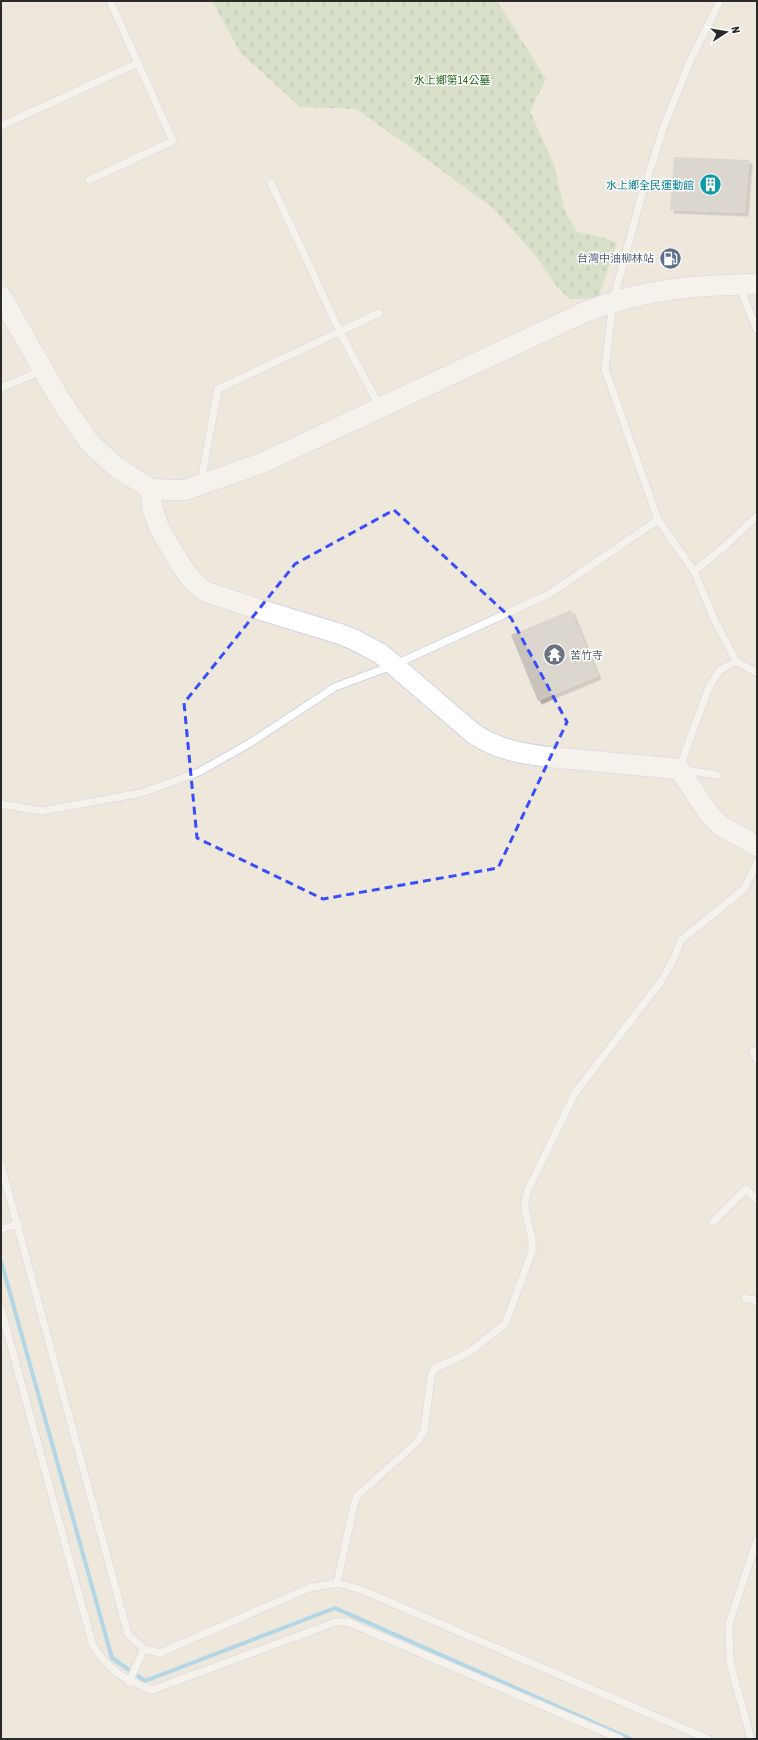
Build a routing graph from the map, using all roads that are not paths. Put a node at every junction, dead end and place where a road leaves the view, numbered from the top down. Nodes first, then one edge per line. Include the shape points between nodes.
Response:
1 (110, 1) edge
2 (720, 1) edge
3 (138, 63) junction
4 (1, 126) edge
5 (89, 180) dead end
6 (270, 183) dead end
7 (748, 284) edge
8 (1, 296) edge
9 (613, 301) junction
10 (379, 314) dead end
11 (757, 330) edge
12 (340, 332) junction
13 (43, 370) junction
14 (1, 388) edge
15 (380, 407) junction
16 (200, 485) junction
17 (151, 489) junction
18 (757, 516) edge
19 (658, 520) junction
20 (694, 571) junction
21 (736, 661) junction
22 (394, 665) junction
23 (757, 674) edge
24 (679, 769) junction
25 (717, 775) dead end
26 (1, 804) edge
27 (757, 846) edge
28 (757, 863) edge
29 (757, 1050) edge
30 (757, 1060) edge
31 (1, 1164) edge
32 (757, 1200) edge
33 (713, 1222) dead end
34 (18, 1224) junction
35 (1, 1229) edge
36 (745, 1298) dead end
37 (757, 1301) edge
38 (1, 1309) edge
39 (757, 1540) edge
40 (337, 1583) junction
41 (144, 1649) junction
42 (129, 1682) junction
43 (620, 1739) edge
44 (708, 1739) edge
45 (751, 1739) edge

1 - 3 lane
2 - 9 lane via 689,63 663,129
3 - 4 lane
3 - 5 lane via 173,141
6 - 12 lane
7 - 9 main road via 680,288
7 - 11 lane
8 - 13 main road
9 - 15 main road
9 - 19 lane via 605,369
10 - 12 lane
12 - 15 lane
12 - 16 lane via 218,389
13 - 14 lane
13 - 17 main road via 89,442 116,467
15 - 16 main road via 262,463
16 - 17 main road via 185,490
17 - 22 main road via 152,507 160,528 184,570 204,591 340,634 381,654
18 - 20 lane
19 - 20 lane
19 - 22 lane via 549,594
20 - 21 lane via 714,619
21 - 23 lane
21 - 24 lane via 720,670 709,687
22 - 24 main road via 489,744 512,752 541,756
22 - 26 lane via 335,687 290,718 199,772 148,790 42,811
24 - 25 lane
24 - 27 main road via 721,826
28 - 40 lane via 744,889 681,940 662,980 575,1093 528,1190 525,1209 532,1252 505,1324 468,1353 434,1369 424,1431 416,1443 357,1496
29 - 30 lane via 753,1052
31 - 34 lane
32 - 33 lane via 746,1189
34 - 35 lane
34 - 41 lane via 128,1634
36 - 37 lane
38 - 42 lane via 93,1646 105,1664
39 - 45 lane via 729,1624 730,1663
40 - 41 lane via 309,1588 160,1653
40 - 44 lane via 362,1590
41 - 42 lane
42 - 43 lane via 152,1690 336,1622 348,1622

